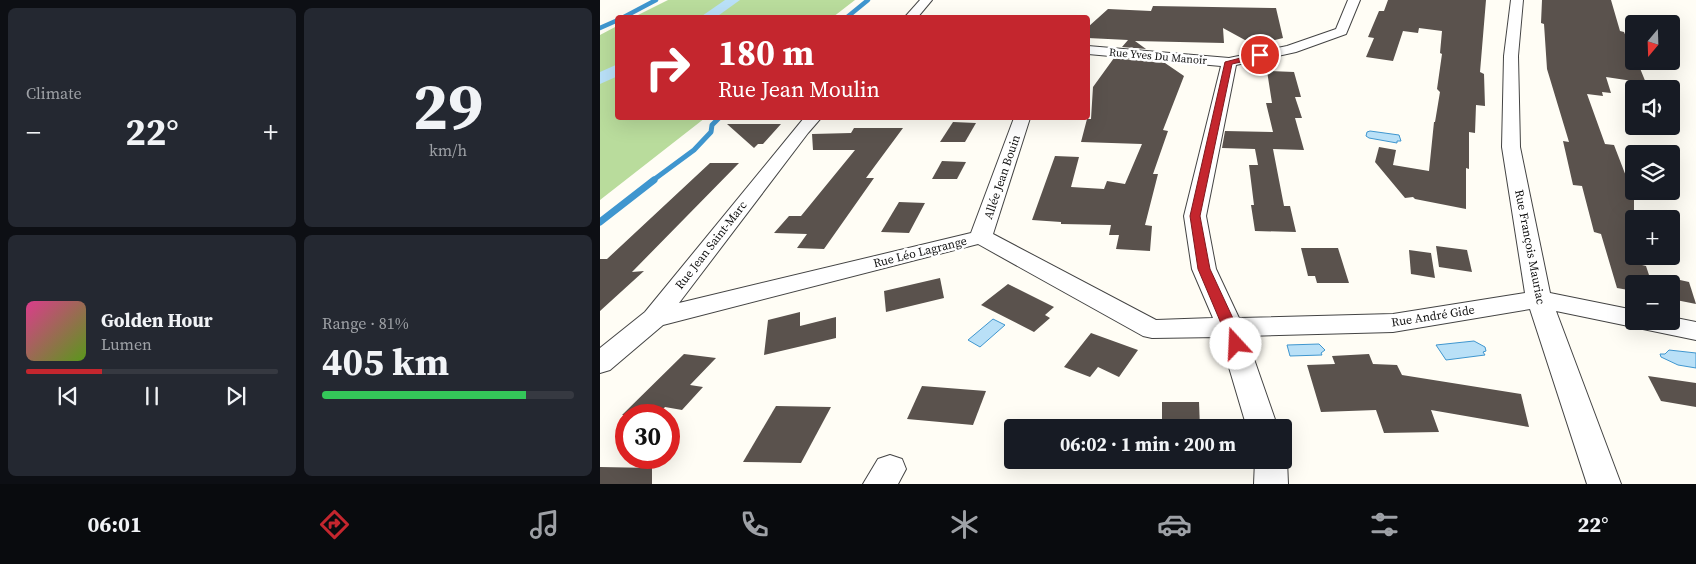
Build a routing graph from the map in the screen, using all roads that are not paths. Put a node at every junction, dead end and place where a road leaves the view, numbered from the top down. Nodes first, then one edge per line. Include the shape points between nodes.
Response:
1 (926, 0) edge
2 (1354, 0) edge
3 (1517, 0) edge
4 (913, 15) edge
5 (1090, 50) edge
6 (1229, 62) junction
7 (811, 120) edge
8 (1021, 120) edge
9 (981, 237) junction
10 (1539, 299) junction
11 (1625, 317) edge
12 (654, 318) junction
13 (1230, 327) junction
14 (1680, 328) edge
15 (1696, 332) edge
16 (600, 363) edge
17 (1260, 419) edge
18 (1271, 469) edge
19 (1271, 484) edge
20 (1604, 484) edge

1 - 4 street
2 - 6 street, Rue Yves Du Manoir via 1341,31 1291,48
3 - 10 street, Rue François Mauriac via 1511,56 1511,147
5 - 6 street, Rue Yves Du Manoir
6 - 13 street via 1195,216 1204,269
7 - 12 street, Rue Jean Saint-Marc
8 - 9 street, Allée Jean Bouin
9 - 12 street, Rue Léo Lagrange
9 - 13 street, Rue Léo Lagrange via 1152,329
10 - 11 street, Rue André Gide
10 - 13 street, Rue André Gide via 1393,323
10 - 20 street, Rue François Mauriac
12 - 16 street, Rue Jean Saint-Marc
13 - 17 street
14 - 15 street
18 - 19 street

